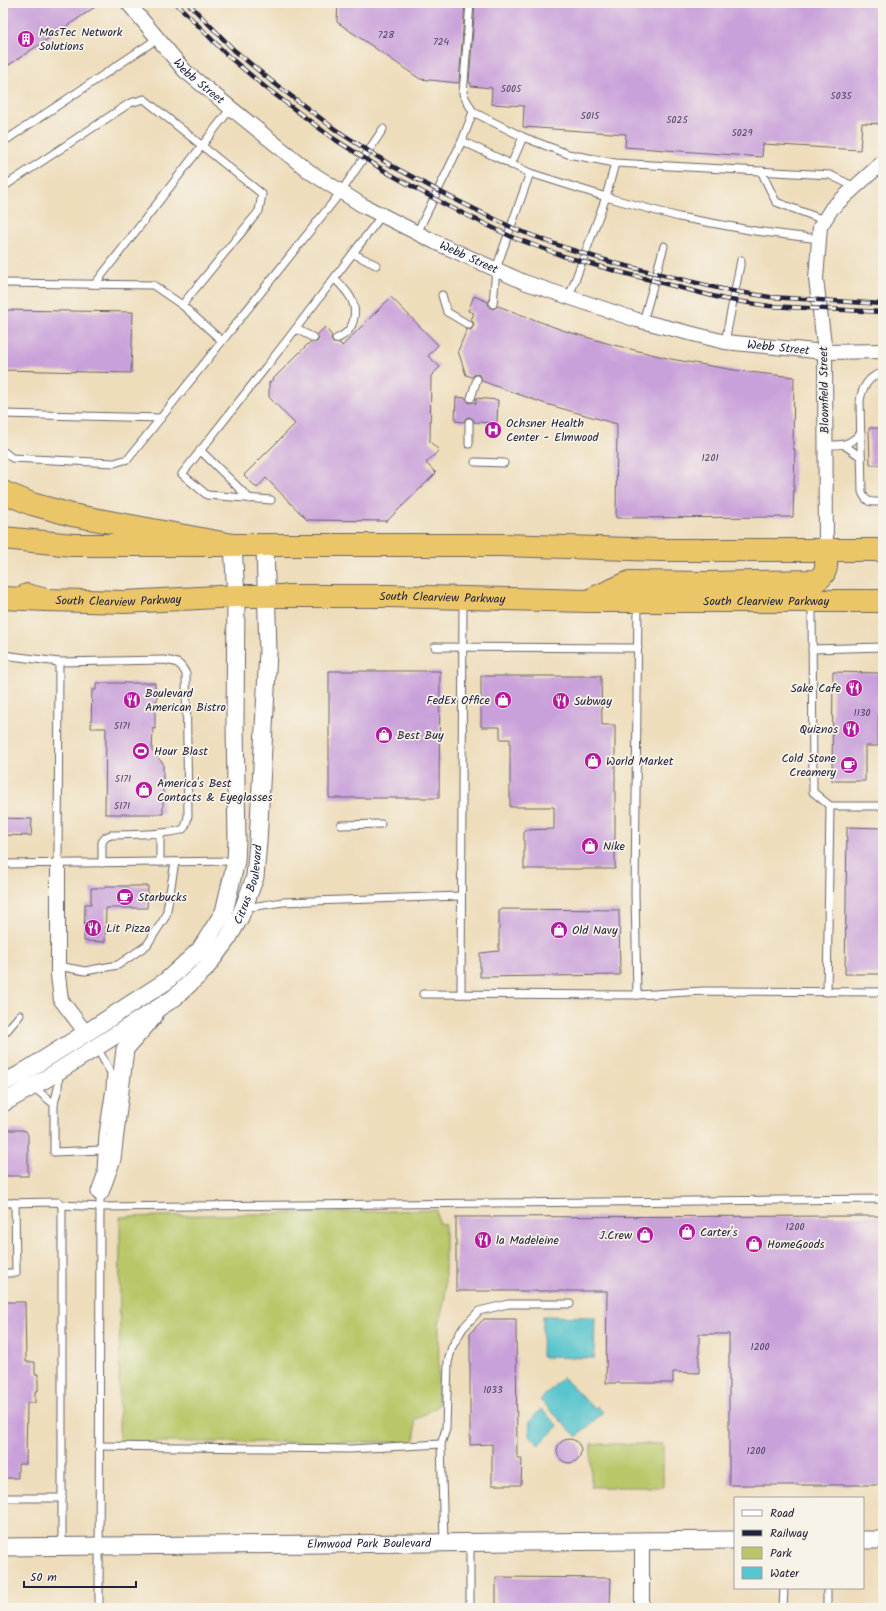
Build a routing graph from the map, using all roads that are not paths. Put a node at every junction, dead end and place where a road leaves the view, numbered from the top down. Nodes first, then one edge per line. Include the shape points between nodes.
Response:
1 (128, 3) edge
2 (470, 3) edge
3 (157, 39) junction
4 (231, 108) junction
5 (473, 112) junction
6 (383, 129) dead end
7 (523, 137) junction
8 (462, 141) junction
9 (3, 142) edge
10 (202, 145) junction
11 (883, 162) edge
12 (615, 163) junction
13 (511, 165) junction
14 (761, 171) junction
15 (530, 173) junction
16 (855, 186) junction
17 (3, 187) edge
18 (341, 192) junction
19 (606, 197) junction
20 (382, 215) junction
21 (824, 220) junction
22 (417, 233) junction
23 (819, 239) junction
24 (664, 246) dead end
25 (354, 254) junction
26 (741, 260) dead end
27 (376, 265) dead end
28 (496, 269) junction
29 (335, 278) junction
30 (3, 283) edge
31 (95, 284) junction
32 (442, 295) dead end
33 (569, 297) junction
34 (493, 304) dead end
35 (182, 305) junction
36 (643, 322) junction
37 (469, 326) dead end
38 (296, 329) junction
39 (314, 338) dead end
40 (336, 340) dead end
41 (222, 341) junction
42 (725, 342) junction
43 (883, 351) edge
44 (825, 352) junction
45 (883, 373) edge
46 (477, 379) dead end
47 (471, 398) dead end
48 (3, 414) edge
49 (161, 418) junction
50 (469, 422) dead end
51 (861, 434) junction
52 (469, 444) dead end
53 (825, 445) junction
54 (844, 445) junction
55 (200, 450) junction
56 (3, 451) edge
57 (861, 457) junction
58 (475, 462) dead end
59 (504, 463) dead end
60 (3, 492) edge
61 (250, 498) junction
62 (272, 500) dead end
63 (883, 502) edge
64 (3, 538) edge
65 (233, 545) junction
66 (265, 546) junction
67 (826, 550) junction
68 (883, 550) edge
69 (3, 588) edge
70 (236, 596) junction
71 (266, 597) junction
72 (3, 598) edge
73 (463, 598) junction
74 (46, 600) junction
75 (638, 601) junction
76 (812, 601) junction
77 (883, 601) edge
78 (588, 602) junction
79 (436, 647) dead end
80 (462, 647) junction
81 (883, 647) edge
82 (638, 648) junction
83 (812, 649) junction
84 (3, 655) edge
85 (59, 662) junction
86 (830, 806) junction
87 (883, 806) edge
88 (381, 824) dead end
89 (341, 825) dead end
90 (160, 833) junction
91 (236, 861) junction
92 (160, 862) junction
93 (175, 862) junction
94 (102, 863) junction
95 (3, 864) edge
96 (58, 864) junction
97 (461, 896) junction
98 (244, 908) junction
99 (58, 966) junction
100 (827, 992) junction
101 (883, 992) edge
102 (423, 994) dead end
103 (461, 994) junction
104 (636, 995) junction
105 (164, 1004) junction
106 (20, 1015) dead end
107 (3, 1035) edge
108 (91, 1040) junction
109 (54, 1063) junction
110 (29, 1079) junction
111 (3, 1083) edge
112 (3, 1103) edge
113 (54, 1104) junction
114 (102, 1150) junction
115 (100, 1200) junction
116 (883, 1200) edge
117 (3, 1203) edge
118 (15, 1203) junction
119 (62, 1206) junction
120 (3, 1273) edge
121 (570, 1304) dead end
122 (441, 1444) junction
123 (99, 1446) junction
124 (3, 1498) edge
125 (62, 1498) junction
126 (642, 1540) junction
127 (734, 1540) edge
128 (864, 1540) edge
129 (883, 1540) edge
130 (444, 1542) junction
131 (470, 1542) junction
132 (62, 1546) junction
133 (99, 1546) junction
134 (3, 1547) edge
135 (784, 1589) edge
136 (827, 1589) edge
137 (99, 1608) edge
138 (470, 1608) edge
139 (642, 1608) edge
140 (783, 1608) edge
141 (827, 1608) edge

1 - 3 street, Webb Street
2 - 5 lane via 463,94
3 - 4 street, Webb Street via 186,71
3 - 9 lane
4 - 10 lane
4 - 18 street, Webb Street via 310,172
5 - 7 lane
5 - 8 lane
6 - 18 lane
7 - 12 lane via 568,154
7 - 13 lane
8 - 13 lane
8 - 22 lane
10 - 17 lane via 144,99 130,103
10 - 31 lane
10 - 35 lane via 262,194 259,211
11 - 16 street, Bloomfield Street
12 - 14 lane
12 - 19 lane
13 - 15 lane
14 - 16 lane via 830,175
14 - 21 lane via 776,202
15 - 19 lane
15 - 28 lane
16 - 21 street, Bloomfield Street via 832,208
18 - 20 street, Webb Street
18 - 41 lane
19 - 23 lane via 685,218 755,231
19 - 33 lane
20 - 22 street, Webb Street
20 - 25 lane
21 - 23 street, Bloomfield Street via 820,227
22 - 28 street, Webb Street
23 - 44 street, Bloomfield Street via 816,279
24 - 36 lane
25 - 27 lane
25 - 29 lane
26 - 42 lane
28 - 33 street, Webb Street via 524,282
28 - 34 lane
29 - 38 lane
29 - 40 lane via 347,290 354,304 355,313 349,330
30 - 31 lane
31 - 35 lane via 153,285
32 - 37 lane via 447,312
33 - 36 street, Webb Street
35 - 41 lane
36 - 42 street, Webb Street
38 - 39 lane
38 - 55 lane
41 - 49 lane
42 - 44 street, Webb Street
43 - 44 street, Webb Street
44 - 53 street, Bloomfield Street
45 - 51 lane via 868,381 860,396
46 - 47 lane
48 - 49 lane
49 - 56 lane via 128,459 114,463 12,458
50 - 52 lane
51 - 54 lane
51 - 57 lane
53 - 54 lane
53 - 67 street, Bloomfield Street
54 - 57 lane
55 - 61 lane
55 - 61 lane via 182,474 207,495
57 - 63 lane via 861,485 865,499
58 - 59 lane
60 - 65 highway via 32,504 72,515
61 - 62 lane
64 - 65 highway via 73,545
65 - 66 highway
65 - 70 street, Citrus Boulevard
66 - 67 highway via 501,545 661,550
66 - 71 street, Citrus Boulevard
67 - 68 highway
67 - 78 highway via 826,571 816,581 630,582
69 - 74 highway, South Clearview Parkway
70 - 71 highway, South Clearview Parkway
70 - 74 highway, South Clearview Parkway via 124,602
70 - 91 street, Citrus Boulevard
71 - 73 highway, South Clearview Parkway
71 - 98 street, Citrus Boulevard via 268,652 258,842 255,877
72 - 74 highway
73 - 78 highway, South Clearview Parkway
73 - 80 lane
75 - 76 highway, South Clearview Parkway
75 - 78 highway, South Clearview Parkway
75 - 82 lane
76 - 77 highway, South Clearview Parkway
76 - 83 lane
79 - 80 lane
80 - 82 lane
80 - 97 lane
81 - 83 lane
82 - 104 lane
83 - 86 lane via 813,792
84 - 85 lane
85 - 90 lane via 164,660 182,666 186,674 188,815 182,830
85 - 96 lane
86 - 87 lane
86 - 100 lane
88 - 89 lane
90 - 92 lane
90 - 94 lane via 106,837 102,842
91 - 93 lane
91 - 108 street, Citrus Boulevard via 224,912 200,950 165,982
92 - 93 lane
92 - 94 lane
93 - 99 lane via 166,916 147,945 118,964 85,970
94 - 96 lane
95 - 96 lane
96 - 99 street
97 - 98 lane via 284,902
97 - 103 lane
98 - 105 street, Citrus Boulevard via 228,938 205,969
99 - 108 street via 61,1000
100 - 101 lane
100 - 104 lane via 704,991
102 - 103 lane
103 - 104 lane
105 - 108 street, Citrus Boulevard
105 - 115 street via 125,1050 112,1159
106 - 107 lane
108 - 109 street, Citrus Boulevard
108 - 114 lane via 111,1073
109 - 110 street, Citrus Boulevard
109 - 113 lane via 58,1088
110 - 111 street, Citrus Boulevard
110 - 112 street, Citrus Boulevard
110 - 113 lane
113 - 114 lane via 54,1152
114 - 115 lane
115 - 116 lane
115 - 119 lane
115 - 123 lane
117 - 118 lane
118 - 119 lane via 58,1202
118 - 120 lane via 16,1273
119 - 125 lane
121 - 122 lane via 508,1304 479,1312 463,1328 448,1362 446,1429
122 - 123 lane via 350,1449
122 - 130 lane
123 - 133 lane
124 - 125 lane
125 - 132 lane
126 - 127 street, Elmwood Park Boulevard
126 - 131 street, Elmwood Park Boulevard
126 - 139 street
128 - 129 street
130 - 131 street, Elmwood Park Boulevard
130 - 133 street, Elmwood Park Boulevard
131 - 138 lane
132 - 133 street, Elmwood Park Boulevard
132 - 134 street, Elmwood Park Boulevard
133 - 137 lane
135 - 140 lane
136 - 141 lane

